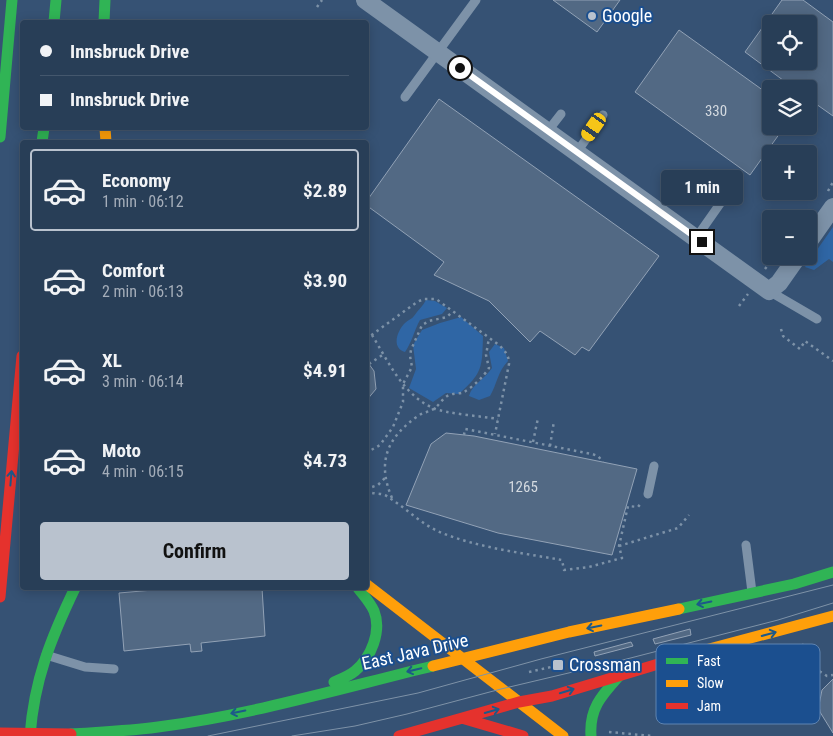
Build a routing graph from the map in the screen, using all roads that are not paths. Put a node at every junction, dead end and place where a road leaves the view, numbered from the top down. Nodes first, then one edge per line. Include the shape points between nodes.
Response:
1 (12, 0) edge
2 (57, 0) edge
3 (105, 0) edge
4 (366, 0) edge
5 (476, 0) edge
6 (55, 20) edge
7 (104, 20) edge
8 (438, 52) junction
9 (0, 53) edge
10 (405, 97) dead end
11 (561, 114) dead end
12 (603, 115) dead end
13 (547, 132) junction
14 (0, 137) edge
15 (577, 152) junction
16 (730, 191) dead end
17 (833, 207) edge
18 (817, 230) edge
19 (696, 238) junction
20 (791, 265) edge
21 (770, 291) junction
22 (817, 319) dead end
23 (20, 378) edge
24 (654, 466) dead end
25 (648, 494) road end
26 (746, 545) dead end
27 (833, 572) edge
28 (369, 586) edge
29 (74, 590) edge
30 (359, 590) edge
31 (752, 593) junction
32 (0, 597) edge
33 (833, 616) edge
34 (731, 644) edge
35 (46, 655) junction
36 (462, 659) junction
37 (656, 664) edge
38 (114, 669) dead end
39 (621, 674) junction
40 (286, 702) junction
41 (520, 702) junction
42 (465, 719) junction
43 (0, 733) edge
44 (30, 736) edge
45 (399, 736) edge
46 (523, 736) edge
47 (563, 736) edge
48 (591, 736) edge

1 - 9 main road
1 - 14 main road
2 - 6 main road
3 - 7 main road
4 - 8 street
5 - 8 lane
8 - 10 lane
8 - 13 street
11 - 13 lane
12 - 15 lane
13 - 15 street
15 - 19 street
16 - 19 lane
17 - 18 street
19 - 21 street
20 - 21 street
21 - 22 lane
32 -> 23 main road
24 - 25 lane
26 - 31 lane
27 - 31 main road, East Java Drive
28 - 36 main road
29 - 35 main road
30 - 40 main road via 376,620 370,652 349,676
31 -> 36 main road, East Java Drive via 569,632
34 -> 33 main road
35 - 38 lane via 85,667
35 - 44 main road via 33,699
36 -> 40 main road, East Java Drive
36 - 41 main road
39 -> 37 main road
41 -> 39 main road via 552,696
39 - 48 main road via 600,696 591,712
40 -> 43 main road, East Java Drive, bridge via 158,727 72,734
42 -> 41 main road
41 - 47 main road
42 - 45 main road
42 - 46 main road

